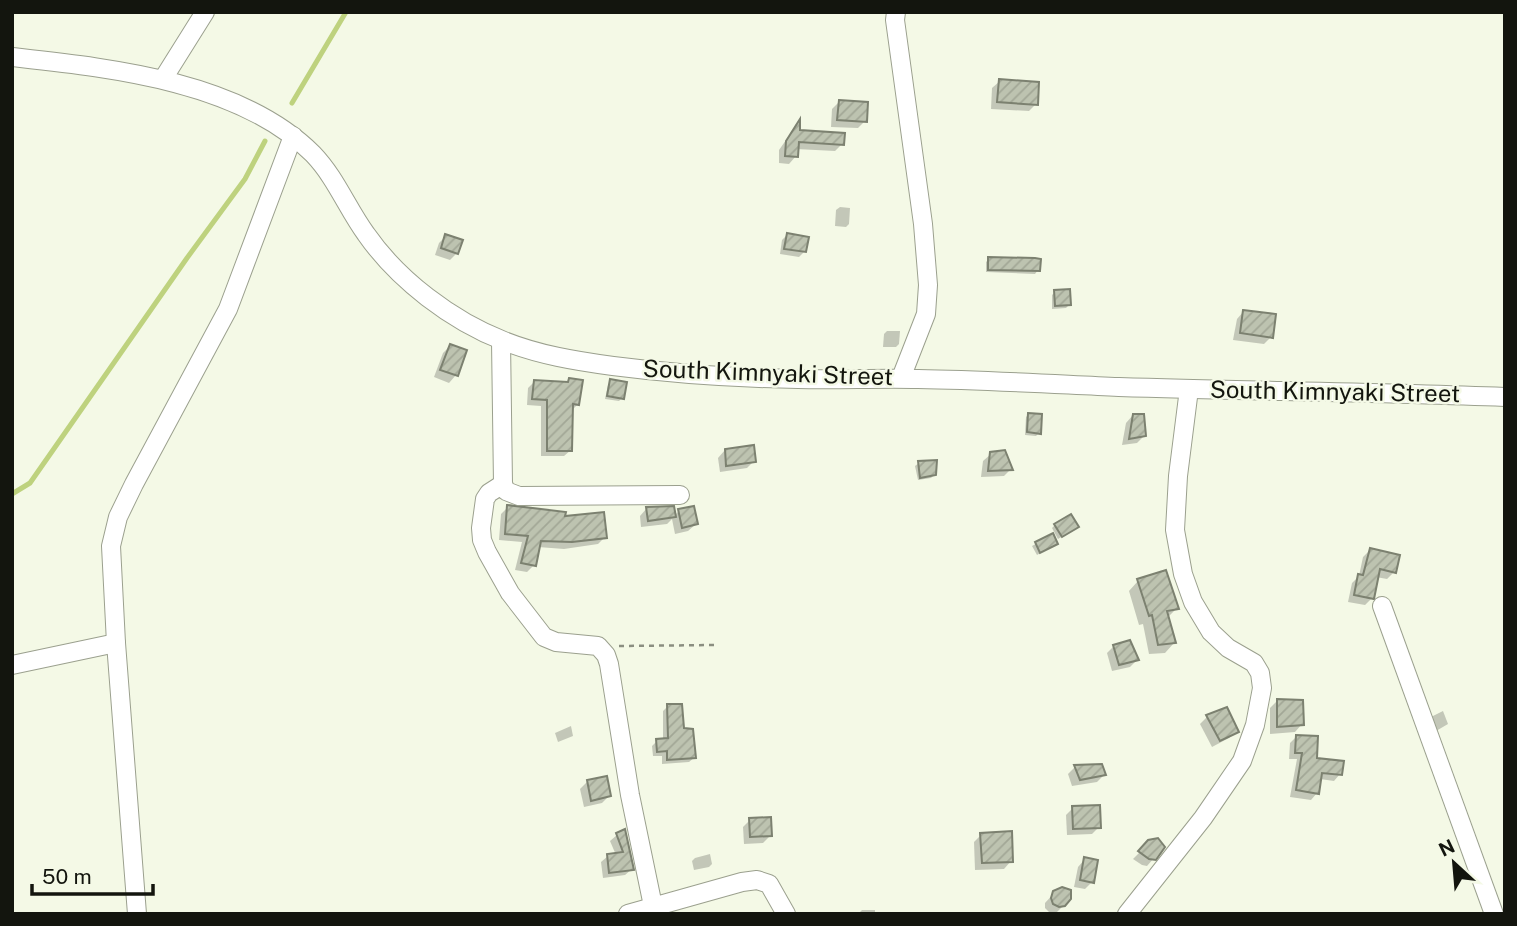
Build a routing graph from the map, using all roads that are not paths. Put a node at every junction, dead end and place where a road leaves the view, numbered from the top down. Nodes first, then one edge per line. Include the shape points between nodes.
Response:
1 (205, 12) edge
2 (896, 12) edge
3 (12, 57) edge
4 (163, 79) junction
5 (293, 136) junction
6 (501, 341) junction
7 (901, 378) junction
8 (1189, 389) junction
9 (1505, 397) edge
10 (503, 484) junction
11 (680, 495) dead end
12 (1382, 606) dead end
13 (116, 643) junction
14 (12, 665) edge
15 (653, 906) junction
16 (137, 914) edge
17 (628, 914) edge
18 (786, 914) edge
19 (1127, 914) edge
20 (1494, 914) edge

1 - 4 street
2 - 7 street via 928,285 926,314
3 - 4 street, South Kimnyaki Street
4 - 5 street, South Kimnyaki Street via 240,107
5 - 6 street, South Kimnyaki Street via 327,170 365,233 409,283 443,309
5 - 13 street via 228,309 118,517 111,546
6 - 7 street, South Kimnyaki Street via 564,358 682,375
6 - 10 street
7 - 8 street, South Kimnyaki Street
8 - 9 street, South Kimnyaki Street
8 - 19 street via 1175,530 1182,574 1211,632 1254,663 1262,688 1242,761
10 - 11 street via 506,491 519,496
10 - 15 street via 485,499 481,528 487,552 510,593 544,637 598,646 606,654
12 - 20 street
13 - 14 street
13 - 16 street
15 - 17 street
15 - 18 street via 757,880 769,884

